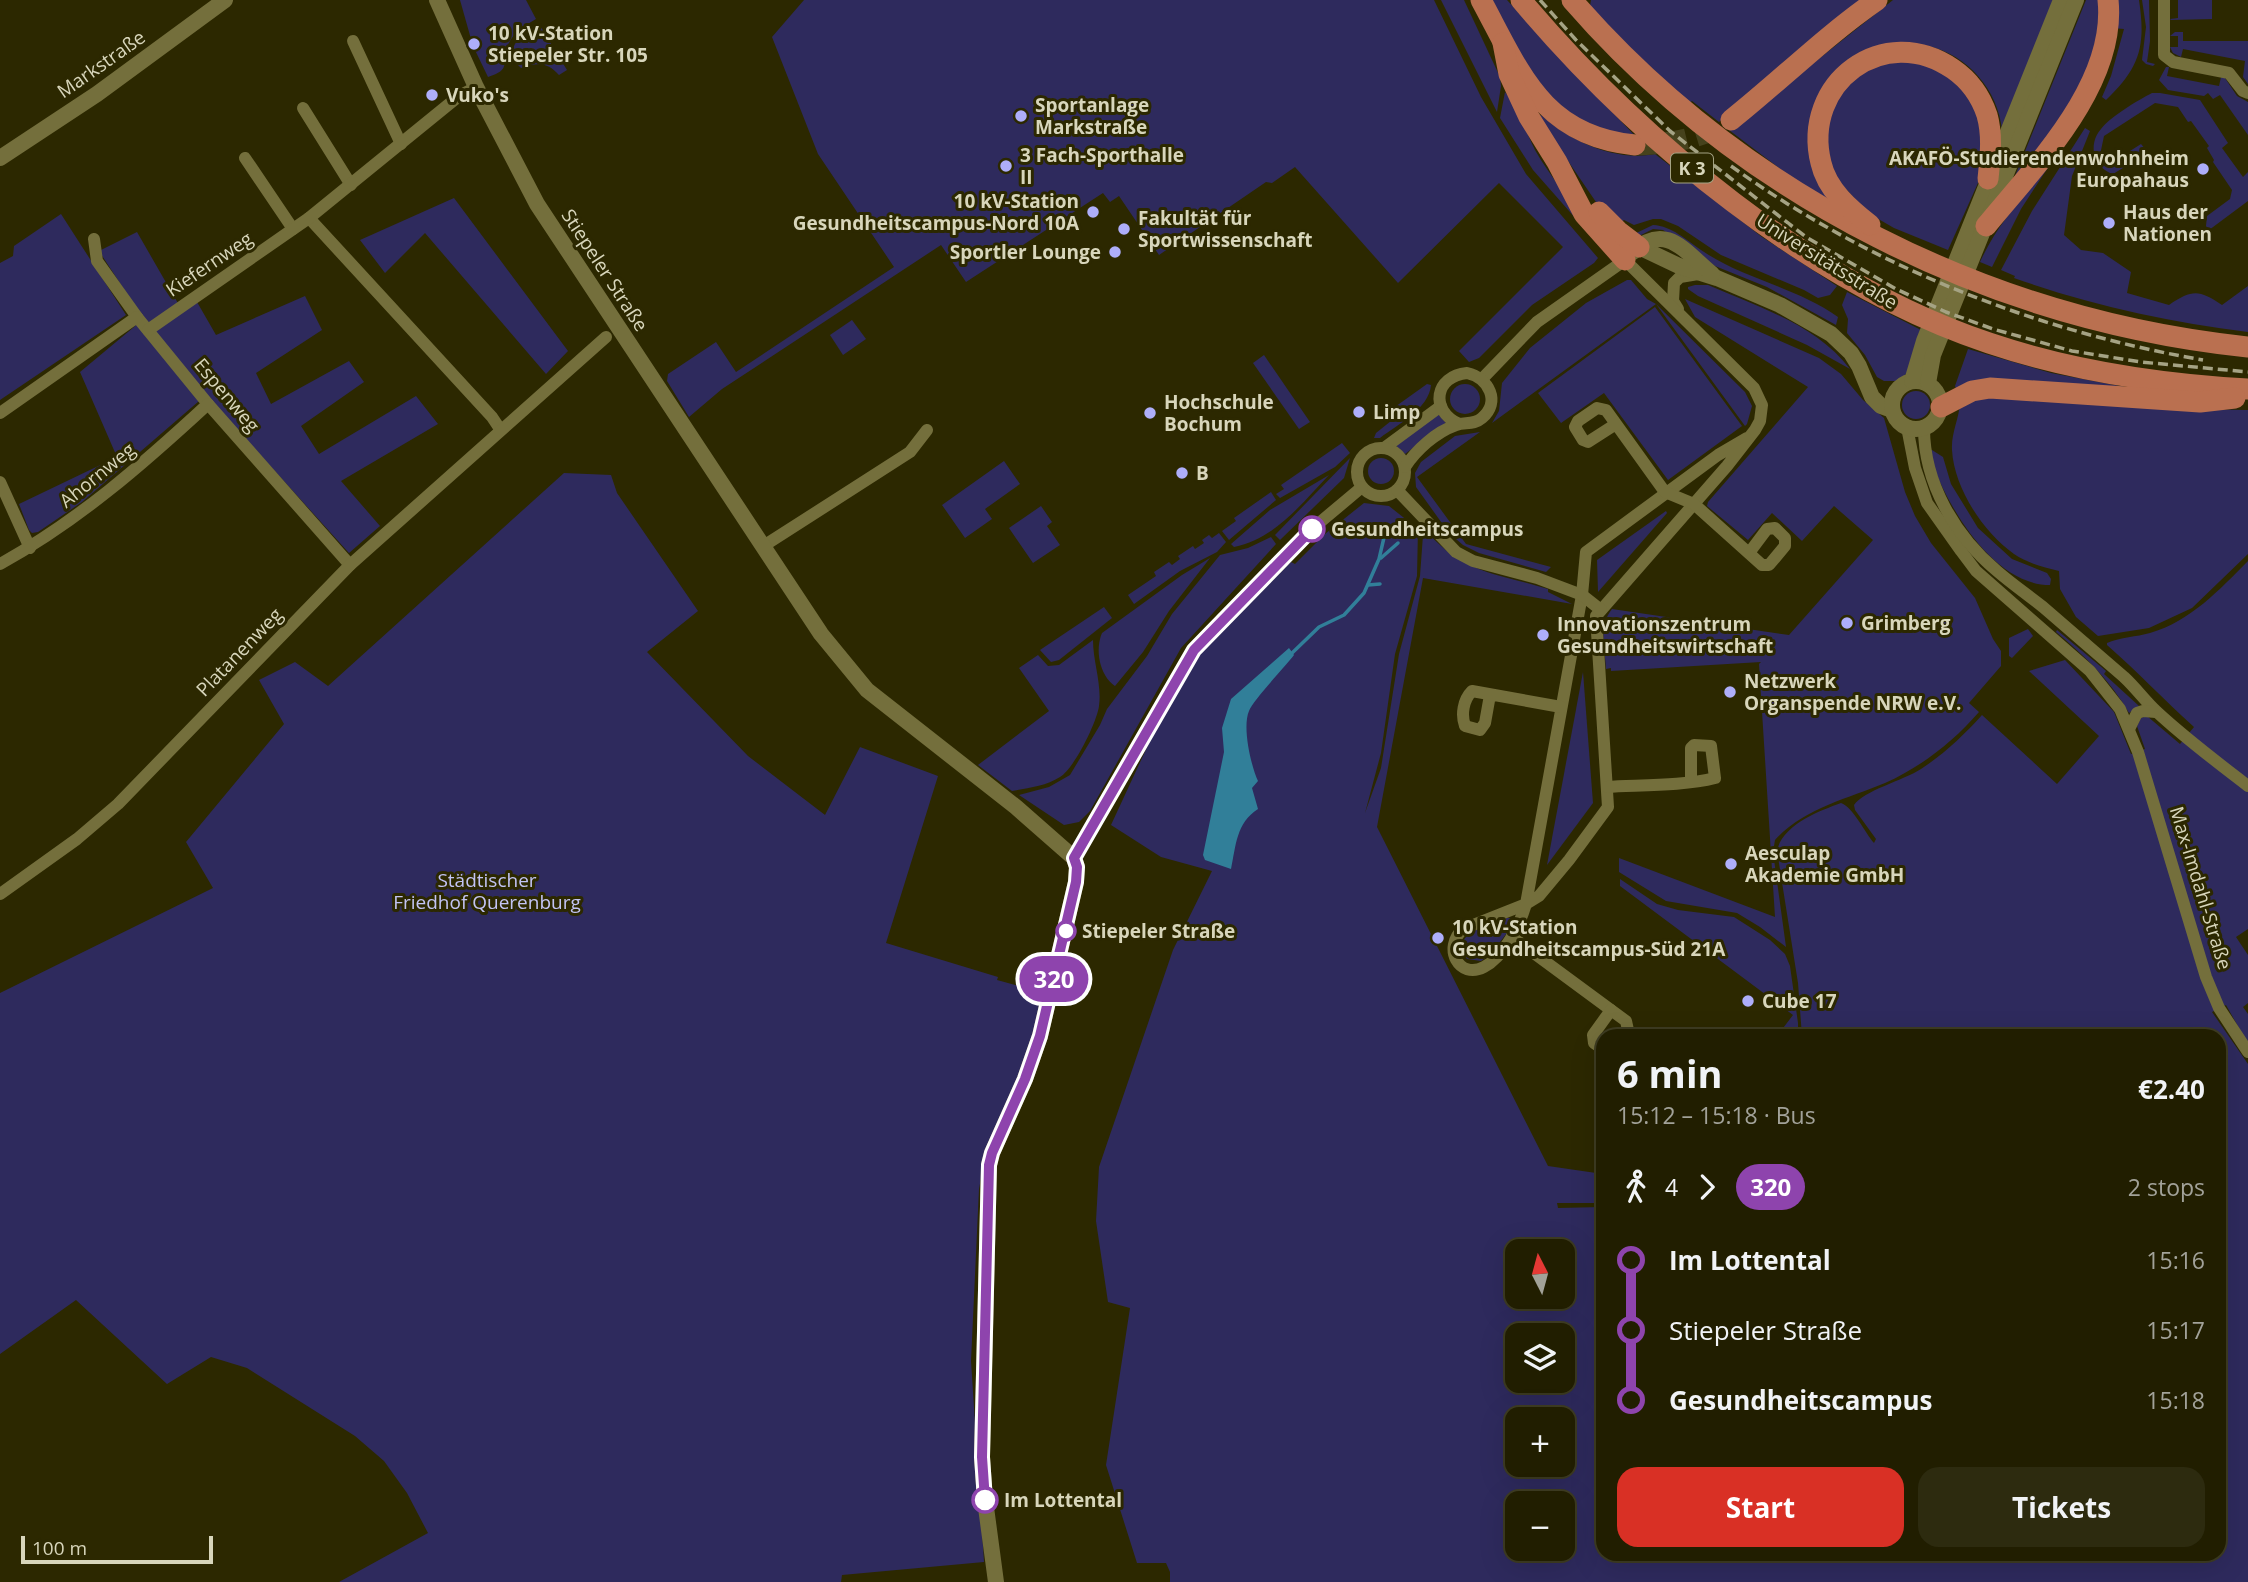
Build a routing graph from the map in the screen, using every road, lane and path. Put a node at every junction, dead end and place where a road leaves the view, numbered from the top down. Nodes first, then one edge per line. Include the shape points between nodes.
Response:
1 (225, 0) edge
2 (1481, 0) edge
3 (1521, 0) edge
4 (1572, 0) edge
5 (1877, 0) edge
6 (2062, 0) edge
7 (2077, 0) edge
8 (2108, 0) edge
9 (2164, 0) edge
10 (437, 1) edge
11 (353, 41) dead end
12 (1503, 43) junction
13 (476, 87) junction
14 (2248, 93) edge
15 (303, 108) dead end
16 (1731, 120) tunnel mouth
17 (401, 144) junction
18 (1635, 145) tunnel mouth
19 (0, 158) edge
20 (245, 158) dead end
21 (1988, 179) junction
22 (351, 185) junction
23 (309, 218) junction
24 (1986, 226) junction
25 (293, 229) junction
26 (94, 239) dead end
27 (1892, 245) junction
28 (1632, 253) junction
29 (1698, 274) junction
30 (1717, 278) junction
31 (1681, 316) junction
32 (137, 317) junction
33 (148, 330) junction
34 (606, 337) dead end
35 (2248, 347) edge
36 (1859, 366) junction
37 (1482, 379) junction
38 (1920, 382) junction
39 (2248, 389) edge
40 (1895, 392) junction
41 (2248, 397) edge
42 (208, 404) junction
43 (1441, 406) junction
44 (1941, 407) junction
45 (1892, 410) junction
46 (0, 413) edge
47 (1459, 424) junction
48 (1616, 424) dead end
49 (1907, 427) junction
50 (1924, 428) junction
51 (500, 429) junction
52 (928, 430) dead end
53 (1747, 438) junction
54 (1384, 448) junction
55 (1405, 467) junction
56 (0, 482) edge
57 (1362, 487) junction
58 (1397, 490) junction
59 (1665, 492) junction
60 (1694, 504) junction
61 (762, 547) junction
62 (30, 548) junction
63 (1749, 553) dead end
64 (0, 564) edge
65 (350, 565) junction
66 (1582, 595) junction
67 (1601, 610) junction
68 (2054, 618) junction
69 (2043, 631) junction
70 (1489, 695) dead end
71 (1561, 708) junction
72 (2156, 712) junction
73 (2129, 729) junction
74 (1691, 781) dead end
75 (2248, 786) edge
76 (1607, 788) junction
77 (1074, 858) junction
78 (0, 894) edge
79 (1526, 904) junction
80 (1512, 937) junction
81 (1611, 1010) junction
82 (1597, 1029) edge
83 (1628, 1029) edge
84 (2248, 1052) edge
85 (996, 1582) edge

1 - 19 street, Markstraße
2 - 12 highway
3 - 39 highway, Universitätsstraße / K 3 via 1615,101 1720,192 1801,250 1889,302 1987,342 2089,370
4 - 27 highway, K 3 via 1665,95 1747,159
5 - 16 highway
6 - 21 street
7 - 24 street
8 - 24 highway via 2108,28 2099,66 2085,97
9 - 14 street via 2164,55 2173,62 2230,73
10 - 13 street, Stiepeler Straße
11 - 17 street
12 - 18 highway via 1533,92 1565,121 1605,140
12 - 28 highway via 1510,74 1529,117 1584,214
13 - 17 street, Kiefernweg via 458,96
13 - 61 street, Stiepeler Straße via 537,204
15 - 22 street
17 - 22 street, Kiefernweg
20 - 25 street
21 - 27 highway via 1987,117 1974,89 1960,74 1937,58 1904,51 1886,53 1851,69 1825,102 1819,122 1821,164 1839,198
21 - 38 street via 1924,341
22 - 23 street, Kiefernweg
23 - 25 street, Kiefernweg
23 - 51 street
24 - 38 street
25 - 33 street, Kiefernweg
26 - 32 street, Espenweg via 97,261
27 - 35 highway, K 3 via 2008,293 2126,327
28 - 29 street
28 - 30 street via 1651,239 1667,239
28 - 31 street
28 - 37 street via 1545,315
29 - 30 street
29 - 31 street via 1680,277 1674,284 1673,301
30 - 36 street via 1823,329
31 - 53 street via 1760,397 1760,421
32 - 33 street, Espenweg
32 - 46 street
33 - 42 street, Espenweg
34 - 51 street, Platanenweg
36 - 40 street via 1877,386
36 - 45 street, Max-Imdahl-Straße via 1872,397
37 - 43 street via 1468,373 1452,376 1441,389
37 - 47 street via 1491,393 1489,410 1476,422
38 - 40 street via 1903,384
38 - 44 street via 1939,396
40 - 45 street
41 - 44 highway via 2200,402 1990,388 1972,391
42 - 62 street, Ahornweg via 120,483
42 - 65 street, Espenweg
43 - 47 street
43 - 54 street
44 - 50 street
45 - 49 street, Max-Imdahl-Straße
47 - 55 street via 1413,455
48 - 59 street
49 - 50 street
49 - 69 street, Max-Imdahl-Straße via 1922,489 1935,516 1976,571
50 - 68 street via 1933,481 1961,532 1995,570
51 - 65 street, Platanenweg
52 - 61 street via 910,452
53 - 59 street
53 - 60 street
54 - 55 street via 1397,454
54 - 57 street via 1362,457 1357,472
55 - 58 street
56 - 62 street
57 - 58 street via 1380,496
57 - 77 street via 1312,529 1194,650
58 - 66 street via 1456,552
59 - 60 street
59 - 66 street via 1586,552
60 - 63 street
60 - 67 street
61 - 77 street, Stiepeler Straße via 821,634 867,690
62 - 64 street, Ahornweg
65 - 78 street, Platanenweg via 118,804
66 - 67 street
66 - 71 street
67 - 76 street via 1595,624
68 - 69 street
68 - 72 street
69 - 73 street, Max-Imdahl-Straße via 2090,671 2120,709
70 - 71 street
71 - 79 street
72 - 73 street via 2137,713
72 - 75 street
73 - 84 street, Max-Imdahl-Straße via 2206,977 2219,1008
74 - 76 street
76 - 79 street via 1605,812 1551,883
77 - 85 street via 1076,882 1040,1036 989,1165 982,1457
79 - 80 street
79 - 80 street via 1463,929 1453,941 1454,958 1469,969 1484,967
80 - 81 street
81 - 82 street
81 - 83 street via 1626,1021

